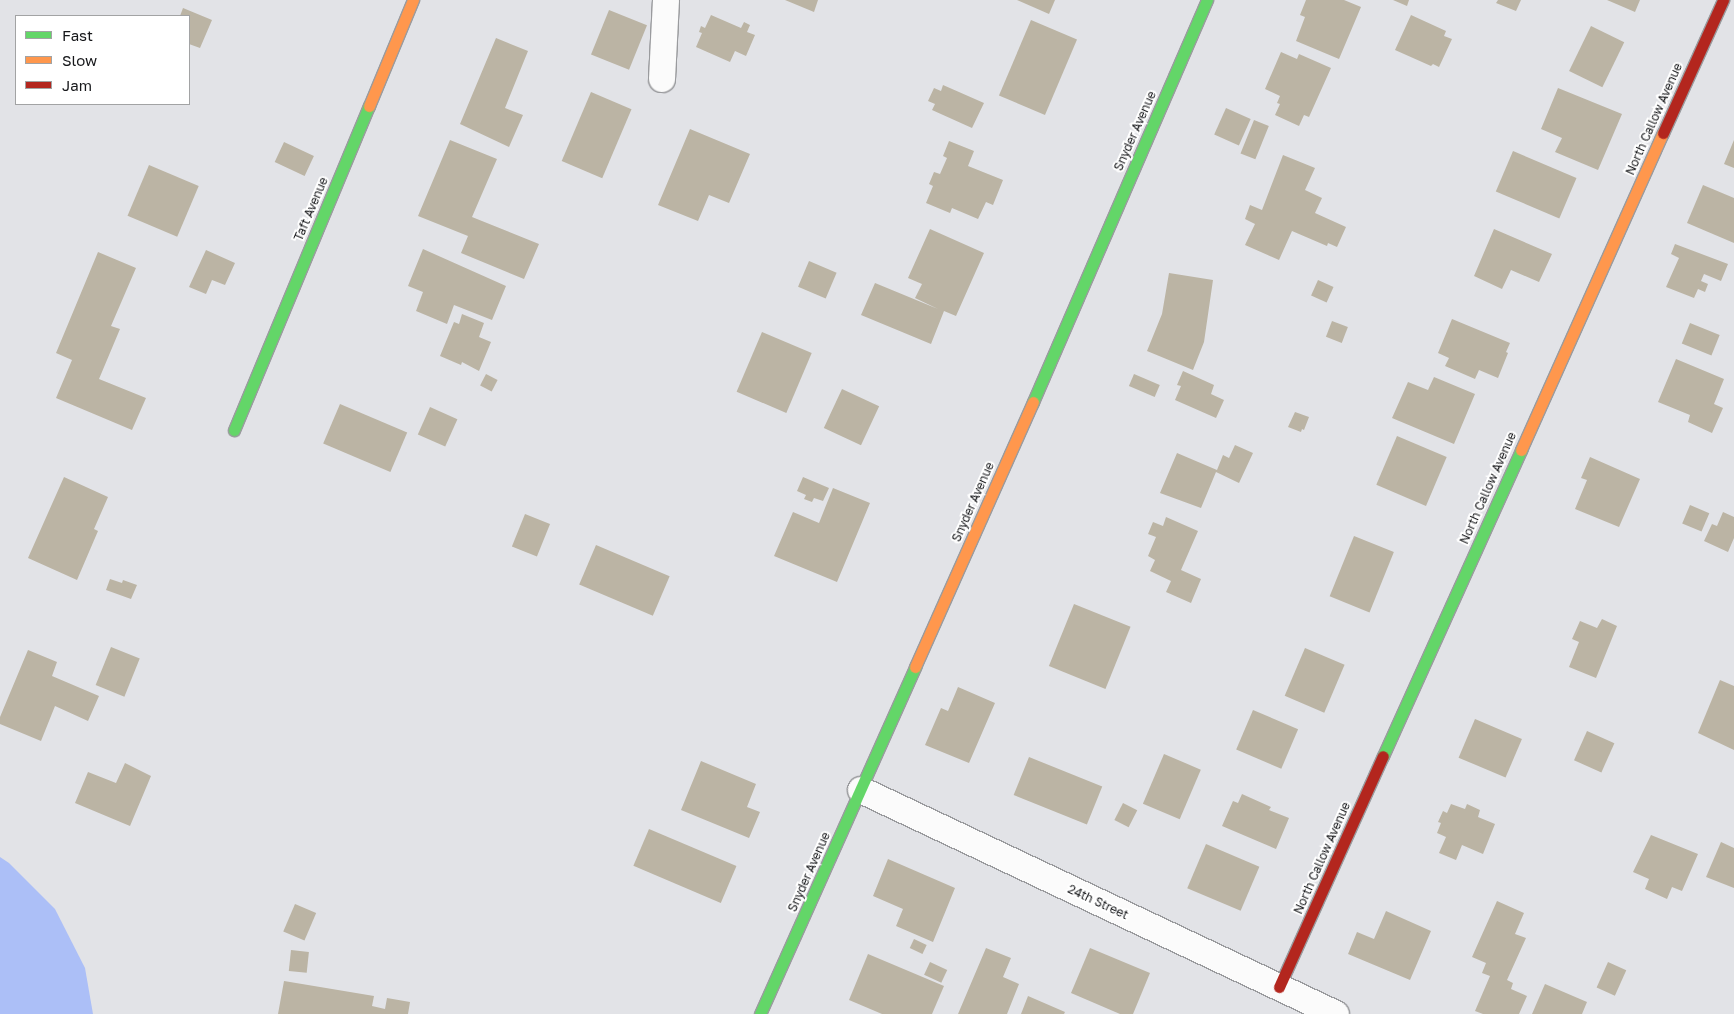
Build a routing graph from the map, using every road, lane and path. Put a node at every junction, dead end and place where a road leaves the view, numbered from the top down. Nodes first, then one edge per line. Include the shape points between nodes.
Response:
1 (413, 0) edge
2 (666, 0) edge
3 (1207, 0) edge
4 (1722, 0) edge
5 (662, 80) dead end
6 (234, 430) dead end
7 (861, 790) junction
8 (1279, 988) junction
9 (760, 1014) edge
10 (1336, 1014) edge

1 - 6 street, Taft Avenue
2 - 5 street
3 - 7 street, Snyder Avenue
4 - 8 street, North Callow Avenue
7 - 8 street, 24th Street
7 - 9 street, Snyder Avenue
8 - 10 street, 24th Street

